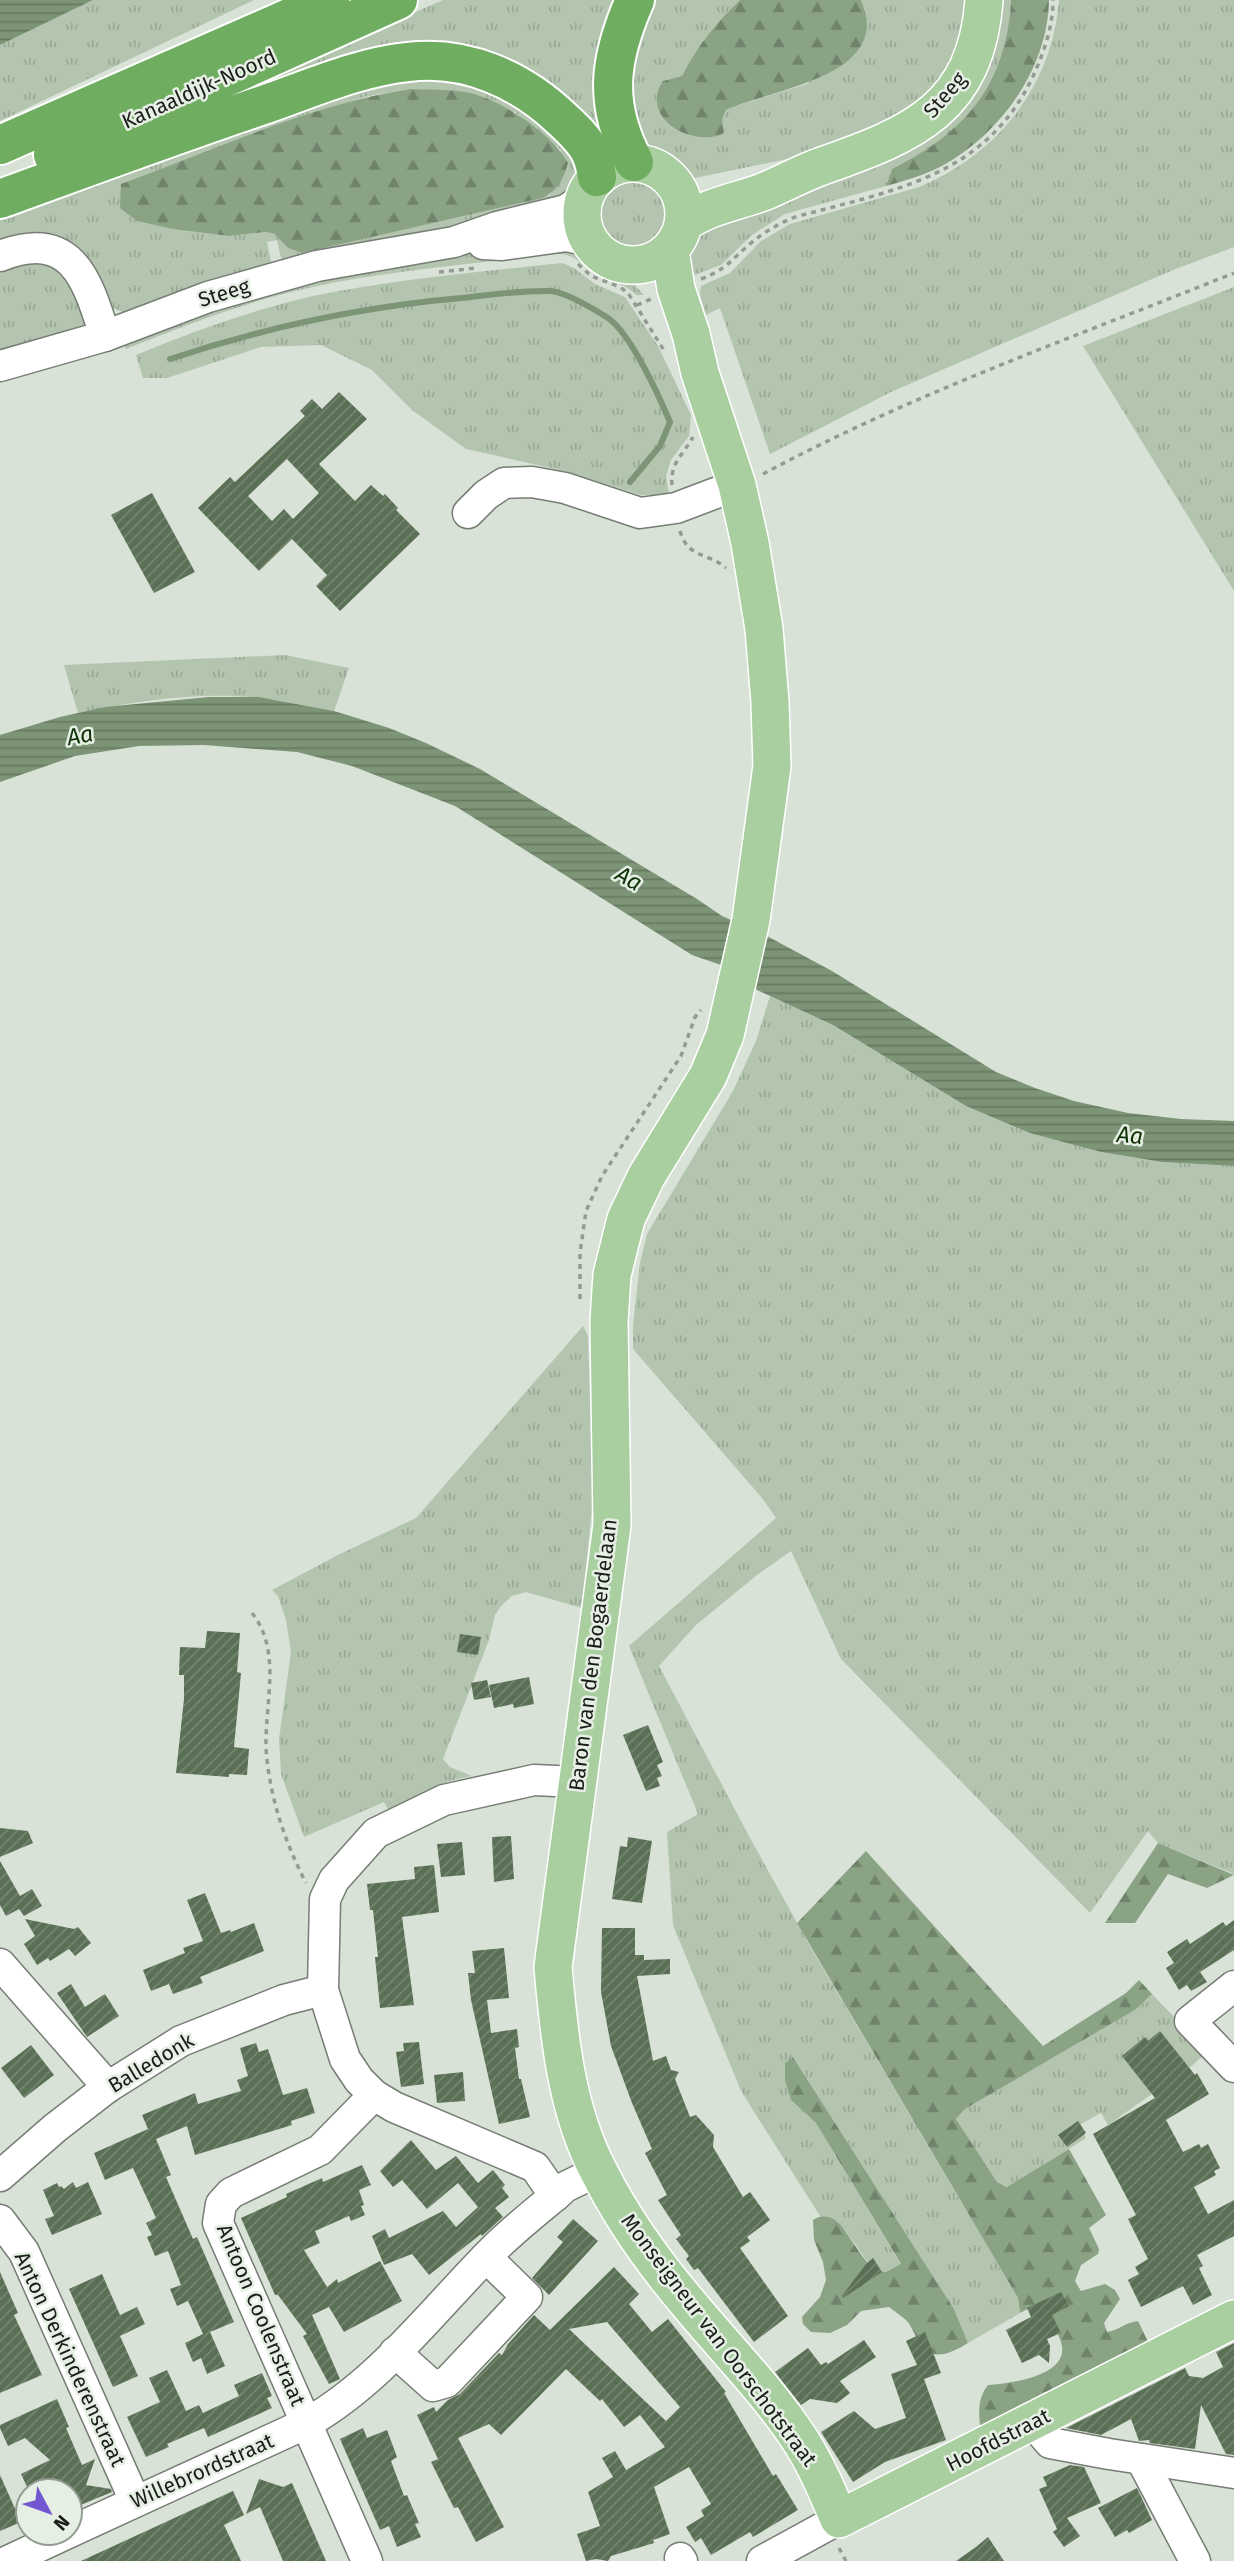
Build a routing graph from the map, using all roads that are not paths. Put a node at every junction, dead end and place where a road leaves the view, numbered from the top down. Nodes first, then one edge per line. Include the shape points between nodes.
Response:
1 (267, 0) edge
2 (330, 0) edge
3 (398, 0) edge
4 (635, 0) edge
5 (984, 0) edge
6 (0, 145) edge
7 (634, 162) junction
8 (819, 167) junction
9 (0, 179) edge
10 (673, 181) junction
11 (591, 188) junction
12 (0, 199) edge
13 (677, 236) junction
14 (454, 242) junction
15 (584, 253) junction
16 (0, 256) edge
17 (633, 265) junction
18 (105, 336) junction
19 (0, 366) edge
20 (684, 367) junction
21 (747, 481) junction
22 (468, 513) dead end
23 (577, 1782) junction
24 (0, 1964) edge
25 (1234, 1986) edge
26 (323, 1990) junction
27 (1234, 2067) edge
28 (108, 2087) junction
29 (374, 2095) junction
30 (598, 2171) junction
31 (0, 2176) edge
32 (555, 2196) junction
33 (0, 2220) edge
34 (486, 2257) junction
35 (1234, 2319) edge
36 (395, 2352) junction
37 (307, 2423) junction
38 (1032, 2423) junction
39 (1145, 2467) junction
40 (1234, 2473) edge
41 (135, 2501) junction
42 (84, 2525) edge
43 (838, 2531) junction
44 (37, 2547) edge
45 (8, 2561) edge
46 (367, 2561) edge
47 (762, 2561) edge
48 (1195, 2561) edge

1 - 6 highway via 90,88
2 - 6 highway, Kanaaldijk-Noord
3 - 9 highway, Kanaaldijk-Noord
4 - 7 highway via 622,31 613,83 614,113
5 - 8 main road, Steeg via 974,58 936,112 893,139
7 - 10 main road via 656,168
7 - 11 main road via 608,169
8 - 10 main road, Steeg via 763,171 696,185
8 - 13 main road, Steeg via 700,212
10 - 13 main road via 683,201
11 - 12 highway via 592,155 543,101 515,82 480,69 429,61 359,72
11 - 14 street, Steeg via 566,210
11 - 15 main road via 582,220
13 - 17 main road via 653,261
13 - 20 main road, Baron van den Bogaerdelaan via 676,289 691,334
14 - 15 street, Steeg via 502,245 567,236
14 - 18 street, Steeg via 317,266 208,297
15 - 17 main road
16 - 18 street via 40,247 69,260 90,289
17 - 20 main road, Baron van den Bogaerdelaan via 654,298
18 - 19 street, Steeg
20 - 21 main road, Baron van den Bogaerdelaan
21 - 22 street via 676,508 640,513 565,488 504,483
21 - 23 main road, Baron van den Bogaerdelaan via 750,543 764,629 772,766 751,920 725,1035 708,1076 646,1177 626,1219 612,1275 608,1321 612,1525
23 - 26 street via 534,1780 444,1801 376,1833 346,1864 325,1899
23 - 30 main road, Baron van den Bogaerdelaan via 553,1966 574,2108
24 - 28 street
25 - 27 street via 1190,2021
26 - 28 street, Balledonk via 284,2000 181,2041
26 - 29 street via 345,2059
28 - 31 street, Balledonk
29 - 32 street via 536,2167
29 - 37 street, Antoon Coolenstraat via 320,2150 231,2193 221,2204 218,2223
30 - 32 street
30 - 43 main road, Monseigneur van Oorschotstraat via 685,2300 802,2442 825,2483
32 - 34 street, Willebrordstraat
33 - 41 street, Anton Derkinderenstraat via 24,2252
34 - 36 street, Willebrordstraat
34 - 36 street via 527,2297 447,2382 433,2386
35 - 38 main road, Hoofdstraat
36 - 37 street, Willebrordstraat via 334,2408
37 - 41 street, Willebrordstraat
37 - 46 street, Antoon Coolenstraat
38 - 39 street via 1050,2443
38 - 43 main road, Hoofdstraat
39 - 40 street
39 - 48 street
41 - 42 street, Willebrordstraat
43 - 47 street, Hoofdstraat
44 - 45 street, Willebrordstraat

